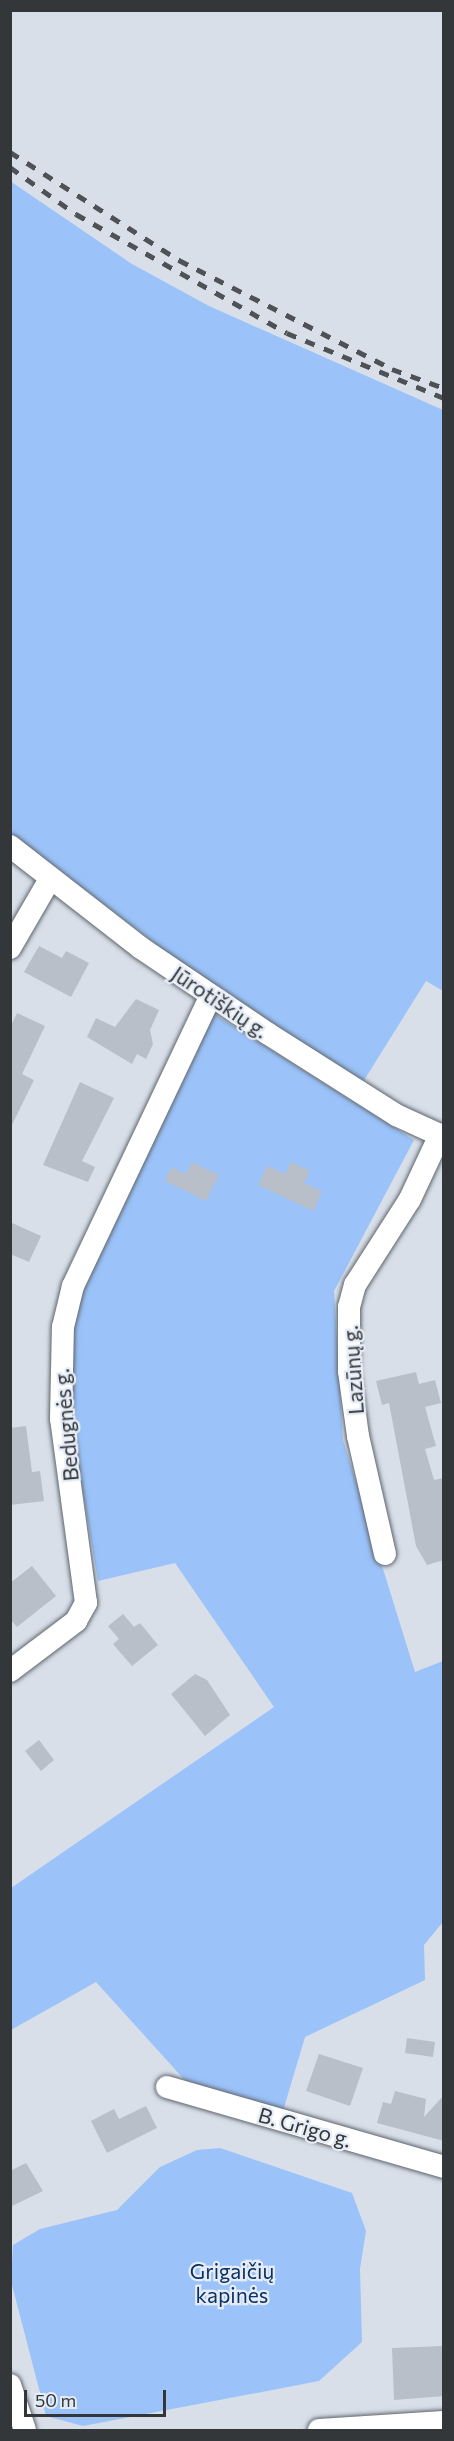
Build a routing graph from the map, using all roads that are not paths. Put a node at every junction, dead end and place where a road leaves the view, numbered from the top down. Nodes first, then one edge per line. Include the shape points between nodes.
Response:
1 (10, 846) edge
2 (50, 879) junction
3 (10, 948) edge
4 (211, 996) junction
5 (442, 1136) edge
6 (385, 1554) dead end
7 (10, 1671) edge
8 (166, 2087) dead end
9 (444, 2167) edge
10 (10, 2385) edge
11 (444, 2422) edge
12 (25, 2430) edge
13 (319, 2430) edge

1 - 2 street, Jūrotiškių g.
2 - 3 street
2 - 4 street, Jūrotiškių g.
4 - 5 street, Jūrotiškių g. via 339,1081
4 - 7 street, Bedugnės g. via 73,1287 63,1327 62,1419 86,1603 76,1621
5 - 6 street, Lazūnų g. via 410,1198 355,1286 349,1308 349,1371
8 - 9 street, B. Grigo g.
10 - 12 street
11 - 13 street

